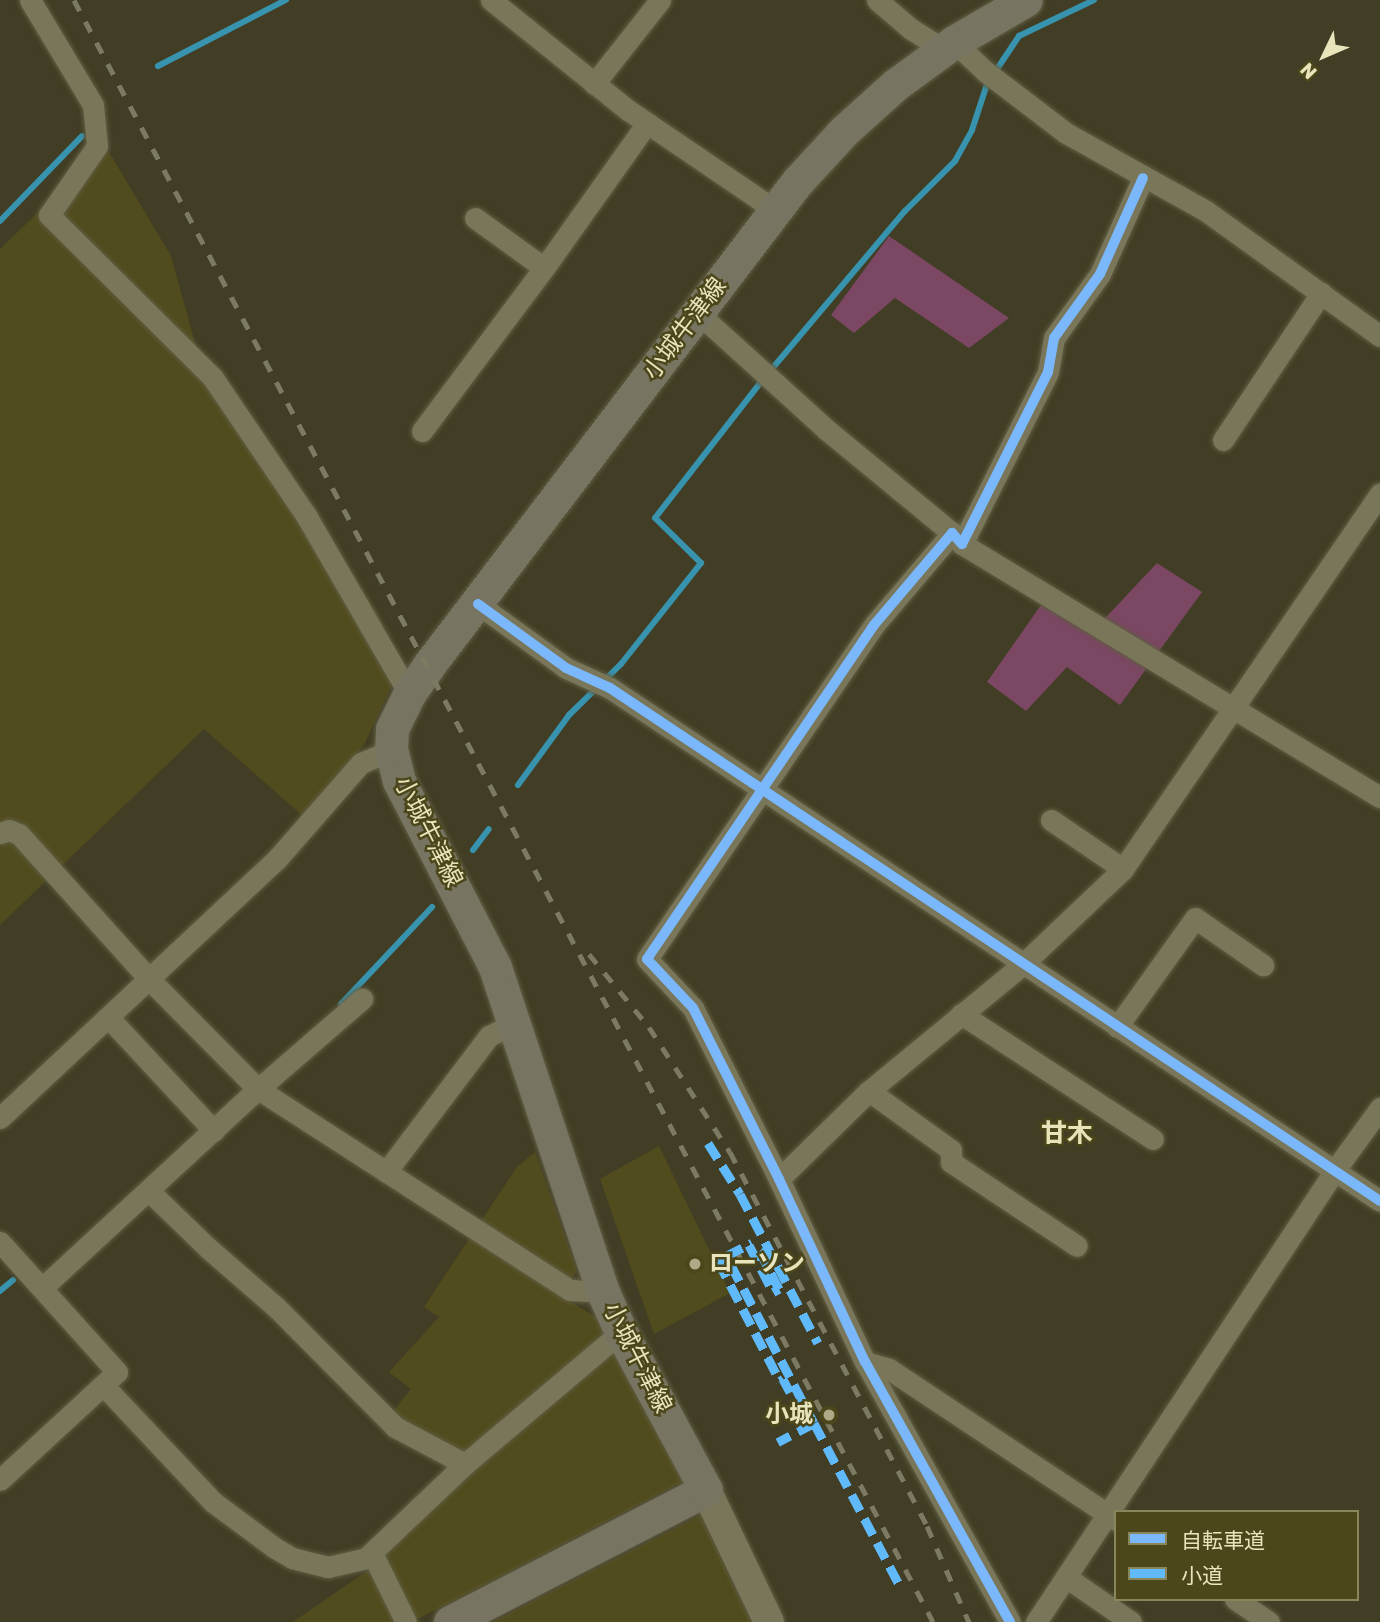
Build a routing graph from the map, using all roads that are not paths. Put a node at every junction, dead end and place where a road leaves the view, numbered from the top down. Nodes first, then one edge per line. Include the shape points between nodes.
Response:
1 (30, 0) edge
2 (491, 0) edge
3 (660, 0) edge
4 (877, 0) edge
5 (1026, 0) edge
6 (948, 46) junction
7 (594, 83) junction
8 (647, 123) junction
9 (1143, 178) junction
10 (775, 210) junction
11 (475, 218) dead end
12 (544, 268) junction
13 (1321, 293) junction
14 (698, 313) junction
15 (1380, 335) edge
16 (422, 431) dead end
17 (1223, 440) dead end
18 (1380, 494) edge
19 (957, 539) junction
20 (478, 604) junction
21 (409, 694) junction
22 (1235, 707) junction
23 (391, 750) junction
24 (760, 789) junction
25 (1380, 797) edge
26 (1051, 820) dead end
27 (0, 833) edge
28 (1123, 869) junction
29 (1022, 965) junction
30 (1263, 965) dead end
31 (150, 980) junction
32 (362, 999) dead end
33 (961, 1014) junction
34 (109, 1018) junction
35 (514, 1023) junction
36 (1116, 1027) junction
37 (254, 1085) junction
38 (869, 1091) junction
39 (1380, 1108) edge
40 (0, 1118) edge
41 (214, 1130) junction
42 (1153, 1139) dead end
43 (1335, 1170) junction
44 (386, 1172) junction
45 (779, 1179) junction
46 (149, 1191) junction
47 (1380, 1201) edge
48 (0, 1242) edge
49 (1077, 1246) dead end
50 (41, 1288) junction
51 (603, 1292) junction
52 (621, 1332) junction
53 (865, 1362) junction
54 (104, 1386) junction
55 (465, 1464) junction
56 (0, 1480) edge
57 (706, 1490) junction
58 (1117, 1510) edge
59 (1112, 1518) edge
60 (372, 1553) junction
61 (1066, 1577) junction
62 (1238, 1601) edge
63 (406, 1622) edge
64 (450, 1622) edge
65 (769, 1622) edge
66 (1010, 1622) edge
67 (1036, 1622) edge
68 (1130, 1622) edge
69 (1269, 1622) edge

1 - 21 street via 93,105 97,146 49,215 213,378 307,517
2 - 7 street
3 - 7 street
4 - 6 street via 911,29
5 - 6 main road, 小城牛津線
6 - 9 street via 1066,133
6 - 10 main road, 小城牛津線 via 844,131
7 - 8 street
8 - 10 street
8 - 12 street
9 - 13 street via 1206,211
9 - 19 street via 1100,274 1054,338 1048,372
10 - 14 main road, 小城牛津線
11 - 12 street
12 - 16 street
13 - 15 street
13 - 17 street
14 - 19 street
14 - 20 main road, 小城牛津線
18 - 22 street
19 - 22 street
19 - 24 street via 874,625
20 - 21 main road, 小城牛津線
20 - 24 street via 566,668 603,685
21 - 23 main road, 小城牛津線 via 392,729
22 - 25 street
22 - 28 street
23 - 31 street via 361,762 276,860
23 - 35 main road, 小城牛津線 via 399,781 495,967
24 - 29 street
24 - 45 street via 646,959 692,1009
26 - 28 street
27 - 31 street via 19,834
28 - 29 street
29 - 33 street
29 - 36 street
30 - 36 street via 1195,918
31 - 34 street
31 - 37 street
32 - 37 street
33 - 38 street
33 - 42 street
34 - 40 street
34 - 41 street
35 - 44 street via 489,1036
35 - 51 main road, 小城牛津線
36 - 43 street
37 - 41 street
37 - 44 street
38 - 45 street
38 - 49 street via 951,1150 951,1162
39 - 43 street
41 - 46 street
43 - 47 street
43 - 58 street
44 - 51 street via 570,1290
45 - 53 street
46 - 50 street
46 - 55 street via 277,1308 396,1427
48 - 50 street
50 - 54 street via 117,1372
51 - 52 main road, 小城牛津線
52 - 55 street
52 - 57 main road, 小城牛津線
53 - 59 street via 889,1369
53 - 66 street
54 - 56 street
54 - 60 street via 213,1502 275,1549 328,1567
55 - 60 street
57 - 64 main road
57 - 65 street
59 - 61 street
60 - 63 street
61 - 67 street
61 - 68 street
62 - 69 street

